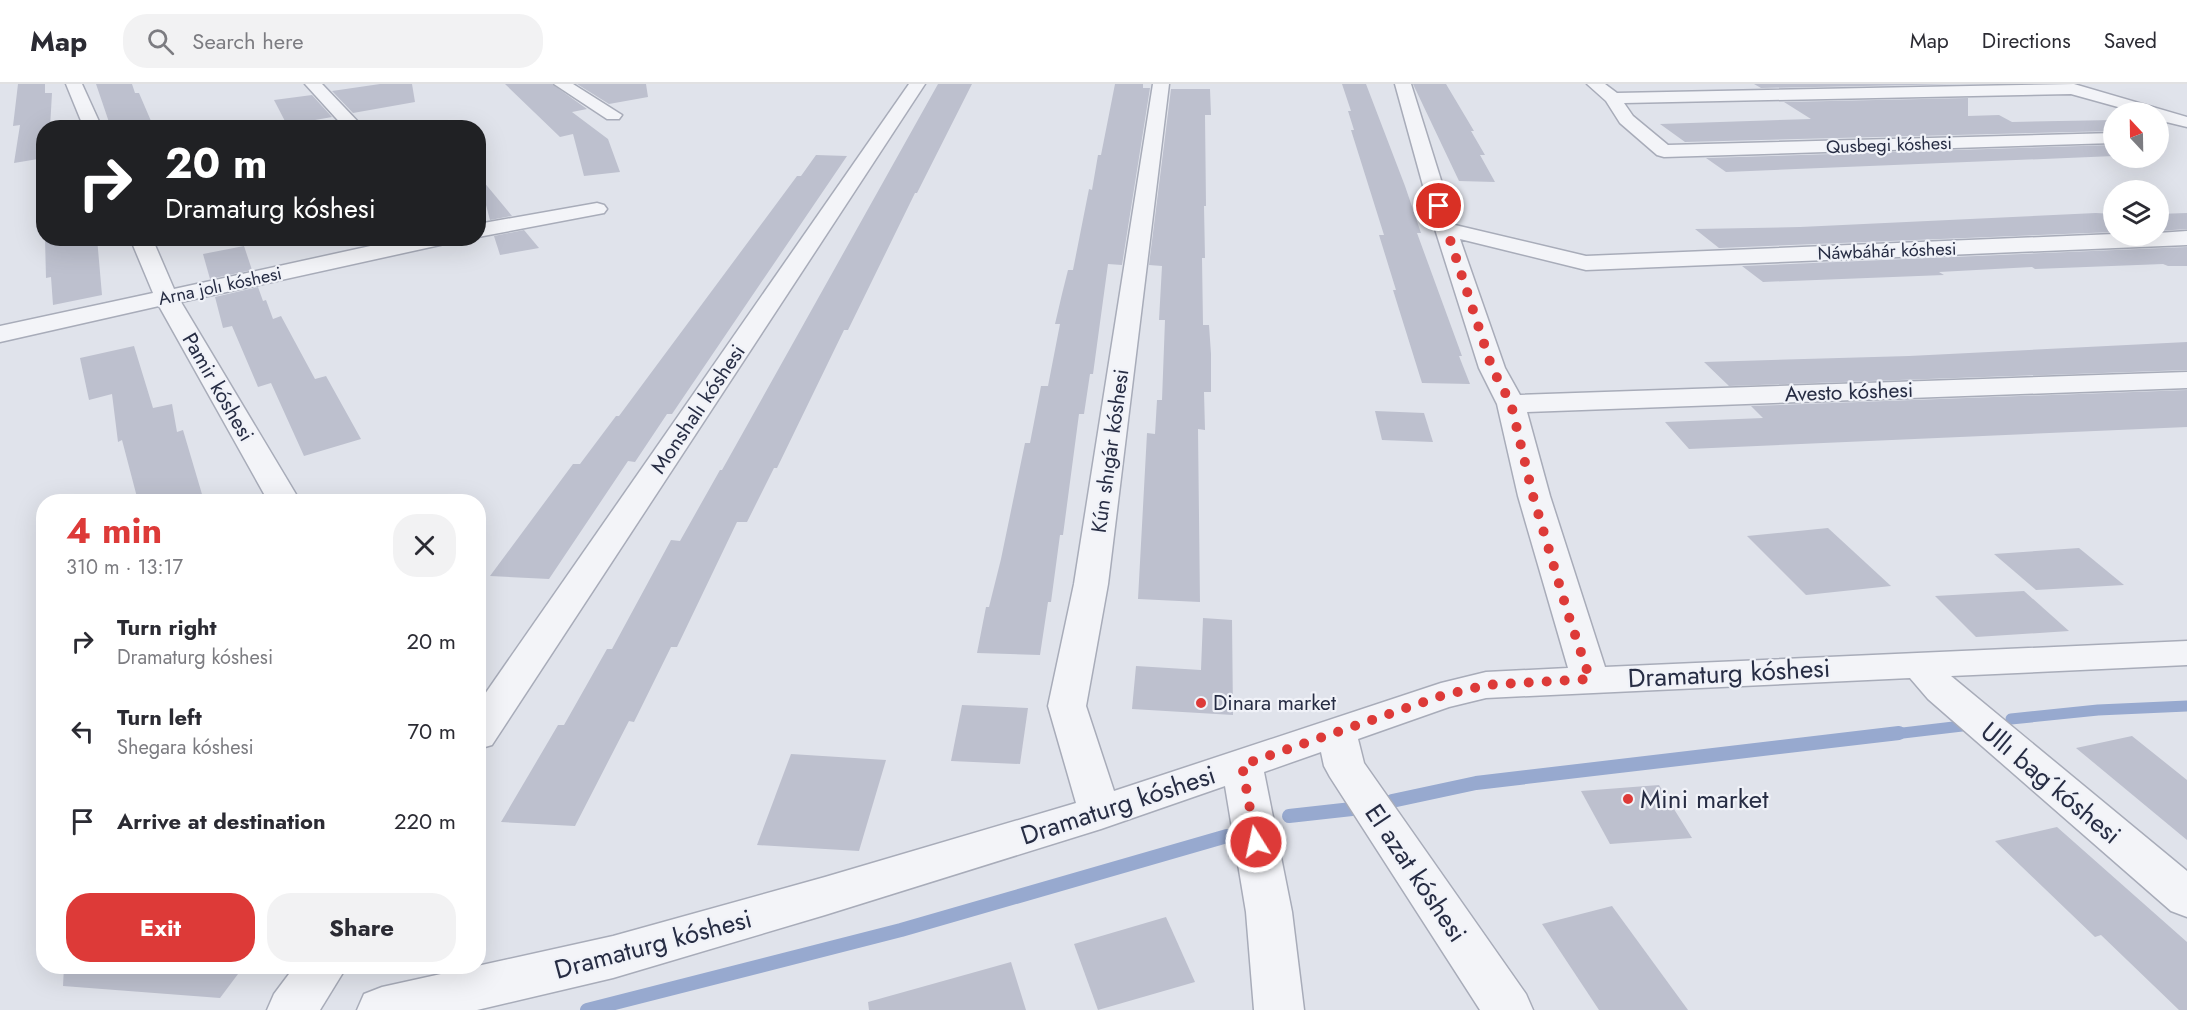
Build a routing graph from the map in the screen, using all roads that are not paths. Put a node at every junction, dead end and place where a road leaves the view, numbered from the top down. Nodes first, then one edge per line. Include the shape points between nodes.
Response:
1 (74, 84) edge
2 (313, 84) edge
3 (562, 84) edge
4 (917, 84) edge
5 (1161, 84) edge
6 (1403, 84) edge
7 (1595, 84) edge
8 (2063, 87) edge
9 (1613, 98) junction
10 (2117, 102) edge
11 (613, 115) dead end
12 (2169, 117) edge
13 (90, 120) edge
14 (347, 120) edge
15 (2187, 122) edge
16 (2169, 136) edge
17 (2187, 136) edge
18 (2103, 138) edge
19 (597, 209) dead end
20 (1446, 229) junction
21 (486, 230) edge
22 (2187, 238) edge
23 (144, 246) edge
24 (403, 246) edge
25 (166, 297) junction
26 (0, 334) edge
27 (2187, 380) edge
28 (1511, 404) junction
29 (280, 494) edge
30 (2187, 653) edge
31 (1919, 664) junction
32 (1590, 679) junction
33 (486, 723) edge
34 (1336, 732) junction
35 (1242, 765) junction
36 (1101, 812) junction
37 (2187, 898) edge
38 (317, 974) edge
39 (292, 1010) edge
40 (382, 1010) edge
41 (1279, 1010) edge
42 (1508, 1010) edge

1 - 13 street
2 - 14 street
3 - 11 street
4 - 33 street, Monshalı kóshesi
5 - 36 street, Kún shıǵar kóshesi via 1091,584 1067,706
6 - 20 street
7 - 9 street
8 - 9 street
8 - 10 street
9 - 18 street, Qusbegi kóshesi via 1626,119 1664,151
12 - 15 street
16 - 17 street
19 - 21 street
20 - 22 street, Náwbáhár kóshesi via 1586,264
20 - 28 street via 1492,368
23 - 25 street, Pamir kóshesi
24 - 25 street, Arna jolı kóshesi
25 - 26 street, Arna jolı kóshesi
25 - 29 street, Pamir kóshesi
27 - 28 street, Avesto kóshesi
28 - 32 street via 1533,496
30 - 31 street, Dramaturg kóshesi
31 - 32 street, Dramaturg kóshesi
31 - 37 street, Ullı baǵ kóshesi via 1941,690
32 - 34 street, Dramaturg kóshesi via 1486,685
34 - 35 street, Dramaturg kóshesi
34 - 42 street, El azat kóshesi via 1344,766
35 - 36 street, Dramaturg kóshesi
35 - 41 street via 1269,912
36 - 40 street, Dramaturg kóshesi via 613,957
38 - 39 street

